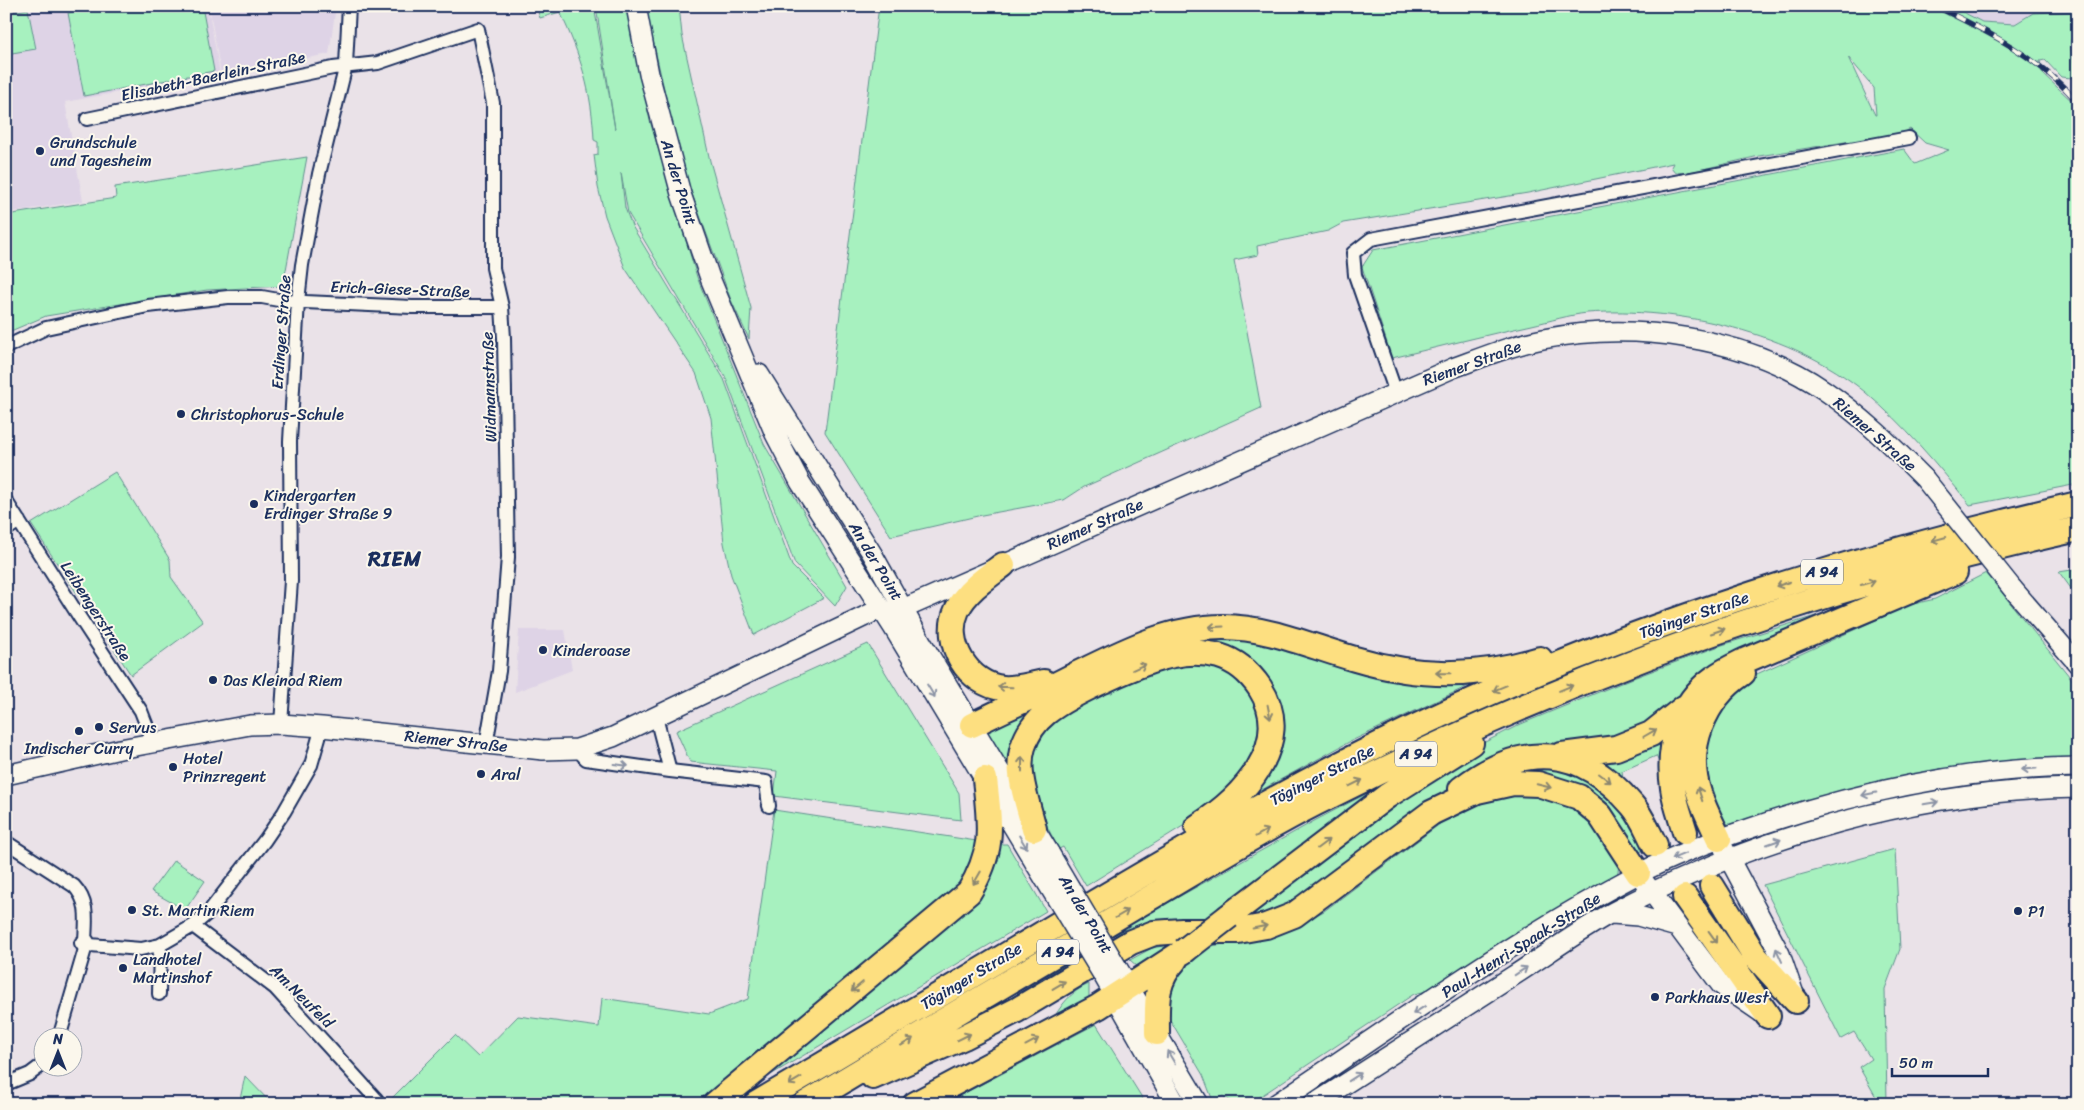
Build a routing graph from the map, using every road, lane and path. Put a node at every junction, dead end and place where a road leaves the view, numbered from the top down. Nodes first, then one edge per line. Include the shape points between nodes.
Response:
1 (349, 6) edge
2 (636, 6) edge
3 (478, 30) joint
4 (346, 65) junction
5 (87, 119) dead end
6 (1910, 138) dead end
7 (298, 300) junction
8 (502, 307) junction
9 (6, 347) edge
10 (742, 352) junction
11 (1396, 393) junction
12 (775, 401) junction
13 (6, 501) edge
14 (2078, 504) edge
15 (19, 521) junction
16 (2078, 529) edge
17 (6, 530) edge
18 (2033, 539) junction
19 (1003, 565) junction
20 (880, 609) junction
21 (903, 614) junction
22 (1611, 644) junction
23 (914, 646) junction
24 (1769, 650) junction
25 (2078, 664) edge
26 (1071, 678) junction
27 (1521, 706) junction
28 (1687, 706) junction
29 (656, 717) junction
30 (281, 724) junction
31 (322, 726) junction
32 (968, 735) junction
33 (153, 742) junction
34 (486, 745) junction
35 (578, 749) junction
36 (1552, 756) junction
37 (2078, 767) edge
38 (670, 771) junction
39 (6, 775) edge
40 (985, 779) junction
41 (2078, 788) edge
42 (769, 806) dead end
43 (1431, 813) junction
44 (1034, 829) junction
45 (1686, 832) dead end
46 (6, 842) edge
47 (1655, 845) dead end
48 (1723, 849) junction
49 (1043, 859) junction
50 (1148, 870) junction
51 (1638, 873) junction
52 (1712, 886) dead end
53 (1651, 893) junction
54 (1685, 898) dead end
55 (1610, 914) junction
56 (193, 926) junction
57 (1677, 927) junction
58 (86, 945) junction
59 (160, 945) junction
60 (1184, 950) junction
61 (1489, 963) junction
62 (1116, 981) junction
63 (1502, 983) junction
64 (159, 994) dead end
65 (1796, 1001) joint
66 (1768, 1016) joint
67 (63, 1028) edge
68 (1157, 1033) junction
69 (32, 1072) edge
70 (6, 1084) edge
71 (377, 1100) dead end
72 (715, 1104) edge
73 (756, 1104) edge
74 (806, 1104) edge
75 (915, 1104) edge
76 (1176, 1104) edge
77 (1199, 1104) edge
78 (1276, 1104) edge
79 (1314, 1104) edge

1 - 4 street, Erdinger Straße
2 - 10 street, An der Point via 651,83 681,194 710,278
3 - 4 street, Elisabeth-Baerlein-Straße via 378,62
3 - 8 street, Widmannstraße via 493,102 493,268
4 - 5 street, Elisabeth-Baerlein-Straße
4 - 7 street, Erdinger Straße via 319,174
6 - 11 street via 1371,239 1353,253 1355,275
7 - 8 street, Erich-Giese-Straße via 412,307
7 - 9 street, Erich-Giese-Straße via 228,298 148,306 46,328
7 - 30 street, Erdinger Straße via 290,441 291,581
8 - 34 street, Widmannstraße via 508,556 499,671
10 - 12 street, An der Point
10 - 20 street, An der Point via 760,401 796,474
11 - 19 street, Riemer Straße
11 - 25 street, Riemer Straße, bridge via 1471,361 1544,339 1581,333 1682,336 1754,356 1823,389 1880,435 1924,478
12 - 20 street, An der Point via 825,505 881,596
12 - 21 street, An der Point via 824,474
13 - 15 street, Leibengerstraße
14 -> 22 highway, Töginger Straße / A 94 via 1943,537 1830,570 1707,608
15 - 17 street
15 - 33 street, Leibengerstraße via 141,711
16 - 18 highway, Töginger Straße / A 94
18 - 24 highway
27 -> 18 highway, Töginger Straße / A 94 via 1646,656 1771,613 1914,570
19 - 21 street, Riemer Straße
26 -> 19 highway via 1002,688 986,684 964,665 954,637 956,611 977,585
20 - 21 street
20 - 23 street, An der Point
20 - 29 street, Riemer Straße
21 - 23 street, An der Point
22 -> 26 highway via 1470,674 1413,673 1355,660 1264,631 1194,628 1145,642
22 -> 50 highway, Töginger Straße / A 94 via 1411,729 1301,784
23 - 32 street, An der Point
24 - 28 highway via 1713,678
48 -> 24 highway via 1698,792 1694,764 1696,735 1709,707 1735,678
26 - 32 highway
60 -> 27 highway, bridge via 1387,796 1487,733
74 -> 27 highway, Töginger Straße / A 94 via 994,990 1313,805
36 -> 28 highway via 1616,748 1651,734
28 - 45 highway via 1679,721 1671,766 1673,789
29 - 35 street, Riemer Straße
29 - 38 street
30 - 31 street, Riemer Straße
30 - 33 street, Riemer Straße via 243,726
31 - 34 street, Riemer Straße
31 - 56 street via 311,765 284,812 208,913
32 - 40 street, An der Point
32 - 44 street, An der Point
33 - 39 street, Riemer Straße
34 - 35 street, Riemer Straße via 542,750
35 -> 38 street via 586,759
36 - 43 highway via 1527,757 1493,767
36 -> 47 highway via 1577,762 1606,778 1634,806
37 -> 48 street, Paul-Henri-Spaak-Straße via 1984,773 1855,796 1811,808
38 - 42 street via 766,782
40 -> 49 street, An der Point
40 -> 72 highway via 990,832 981,872 969,892
48 -> 41 street, Paul-Henri-Spaak-Straße via 1919,805 1996,793
43 -> 51 highway via 1477,791 1505,784 1538,784 1578,797 1600,815
74 -> 43 highway via 964,1037 1017,1010 1131,942 1154,933 1238,931 1266,926 1294,915
44 - 49 street, An der Point
44 -> 50 highway via 1022,778 1021,757 1027,738 1047,712 1081,692 1164,657 1188,653 1220,656 1251,676 1266,700 1270,730 1265,757 1229,804 1171,844
46 - 58 street via 83,895
48 -> 51 street, Paul-Henri-Spaak-Straße
48 - 53 street, Paul-Henri-Spaak-Straße
65 -> 48 street via 1780,954
49 - 62 street, An der Point, bridge
50 -> 73 highway, Töginger Straße / A 94
51 - 53 street
51 - 61 street, Paul-Henri-Spaak-Straße via 1561,916
52 - 65 highway via 1755,956
53 - 55 street, Paul-Henri-Spaak-Straße
53 - 57 street
54 -> 66 highway
55 - 57 street via 1638,916
63 -> 55 street, Paul-Henri-Spaak-Straße
56 - 59 street
56 - 71 street, Am Neufeld via 276,988
57 - 66 street via 1720,985
58 - 59 street via 141,949
58 - 67 street
59 - 64 street
60 - 62 highway
60 - 68 highway via 1161,977 1157,992
61 - 63 street
61 -> 78 street, Paul-Henri-Spaak-Straße
62 - 68 street, An der Point
75 -> 62 highway via 1098,1007
62 - 76 street, An der Point
79 -> 63 street, Paul-Henri-Spaak-Straße
77 -> 68 street, An der Point
69 - 70 street

